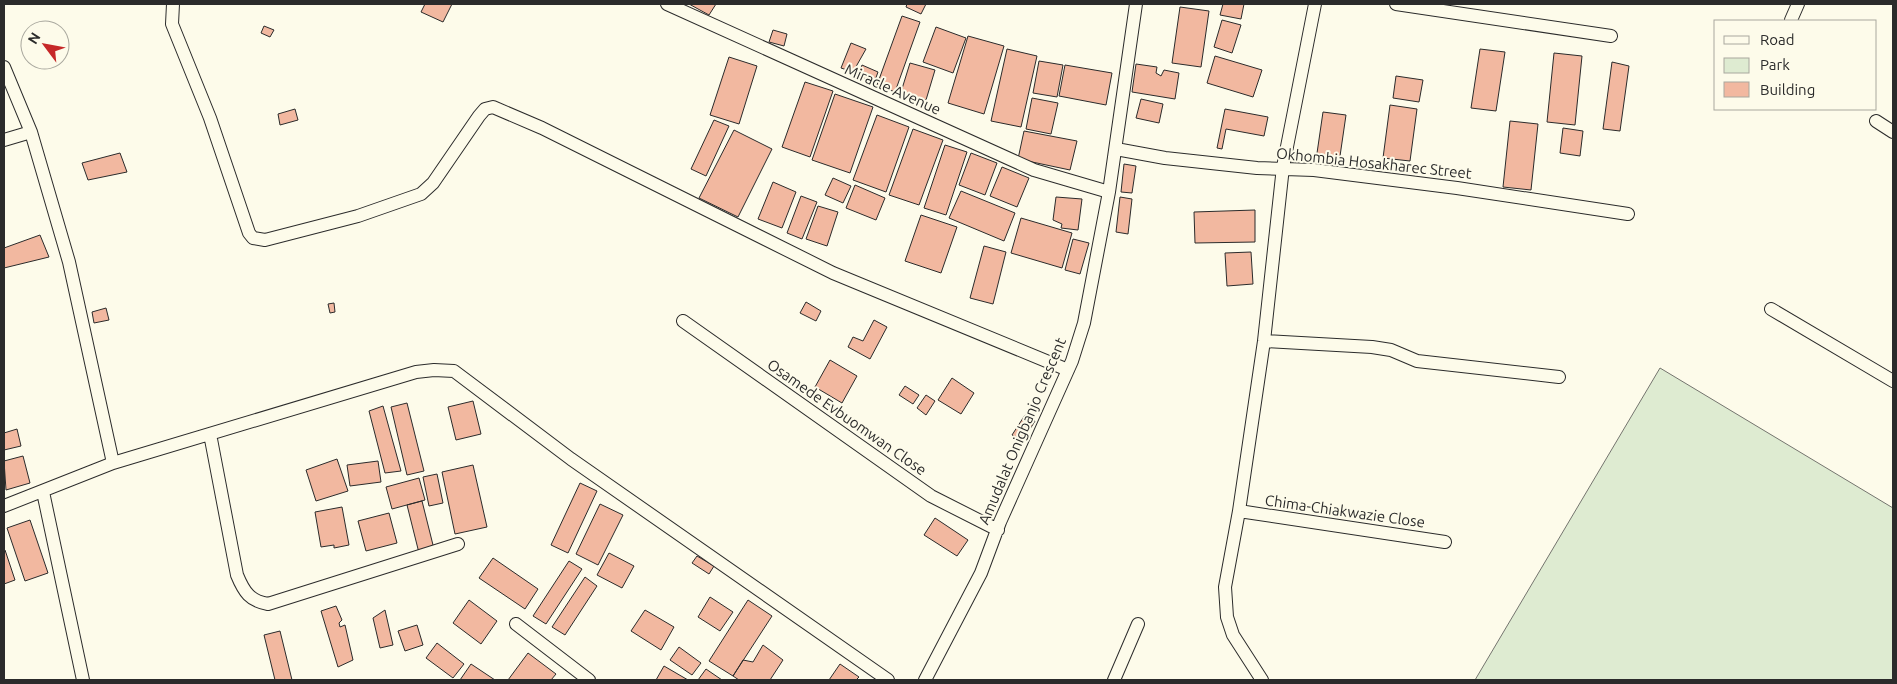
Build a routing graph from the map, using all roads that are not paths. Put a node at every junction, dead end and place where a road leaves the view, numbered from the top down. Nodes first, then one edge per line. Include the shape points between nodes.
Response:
1 (173, 4) edge
2 (667, 4) edge
3 (1136, 4) edge
4 (1315, 4) edge
5 (1396, 4) edge
6 (1798, 4) edge
7 (1791, 20) dead end
8 (1611, 36) dead end
9 (4, 66) edge
10 (1876, 121) dead end
11 (31, 132) junction
12 (1893, 132) edge
13 (4, 140) edge
14 (1116, 149) junction
15 (1283, 168) junction
16 (1109, 192) junction
17 (1628, 214) dead end
18 (1771, 309) dead end
19 (683, 321) dead end
20 (1264, 341) junction
21 (1068, 370) junction
22 (1559, 377) dead end
23 (1893, 381) edge
24 (210, 434) junction
25 (113, 463) junction
26 (43, 492) junction
27 (4, 506) edge
28 (1240, 511) junction
29 (998, 530) junction
30 (1445, 542) dead end
31 (458, 544) dead end
32 (516, 624) dead end
33 (1138, 624) dead end
34 (83, 680) edge
35 (590, 680) edge
36 (888, 680) edge
37 (925, 680) edge
38 (1114, 680) edge
39 (1262, 680) edge

1 - 21 street via 172,24 210,118 249,233 258,240 358,216 421,194 433,183 479,116 493,107 542,128 833,273
2 - 16 street, Miracle Avenue via 1034,170
3 - 14 street, Amudalat Onigbanjo Crescent
4 - 15 street
5 - 8 street
6 - 7 street
9 - 11 street
10 - 12 street
11 - 13 street
11 - 25 street via 69,262
14 - 15 street, Okhombia Hosakharec Street via 1165,158
14 - 16 street, Amudalat Onigbanjo Crescent
15 - 17 street, Okhombia Hosakharec Street via 1457,188
15 - 20 street
16 - 21 street, Amudalat Onigbanjo Crescent via 1084,323
18 - 23 street
19 - 29 street, Osamede Evbuomwan Close via 931,496
20 - 22 street via 1372,347 1391,350 1417,361
20 - 28 street
21 - 29 street, Amudalat Onigbanjo Crescent
24 - 25 street
24 - 31 street via 237,575 244,593 258,602 268,604
24 - 36 street via 416,372 454,371 571,459
25 - 26 street
26 - 27 street
26 - 34 street
28 - 30 street, Chima-Chiakwazie Close
28 - 39 street via 1225,587 1228,616 1233,636
29 - 37 street, Amudalat Onigbanjo Crescent via 981,573
32 - 35 street
33 - 38 street

